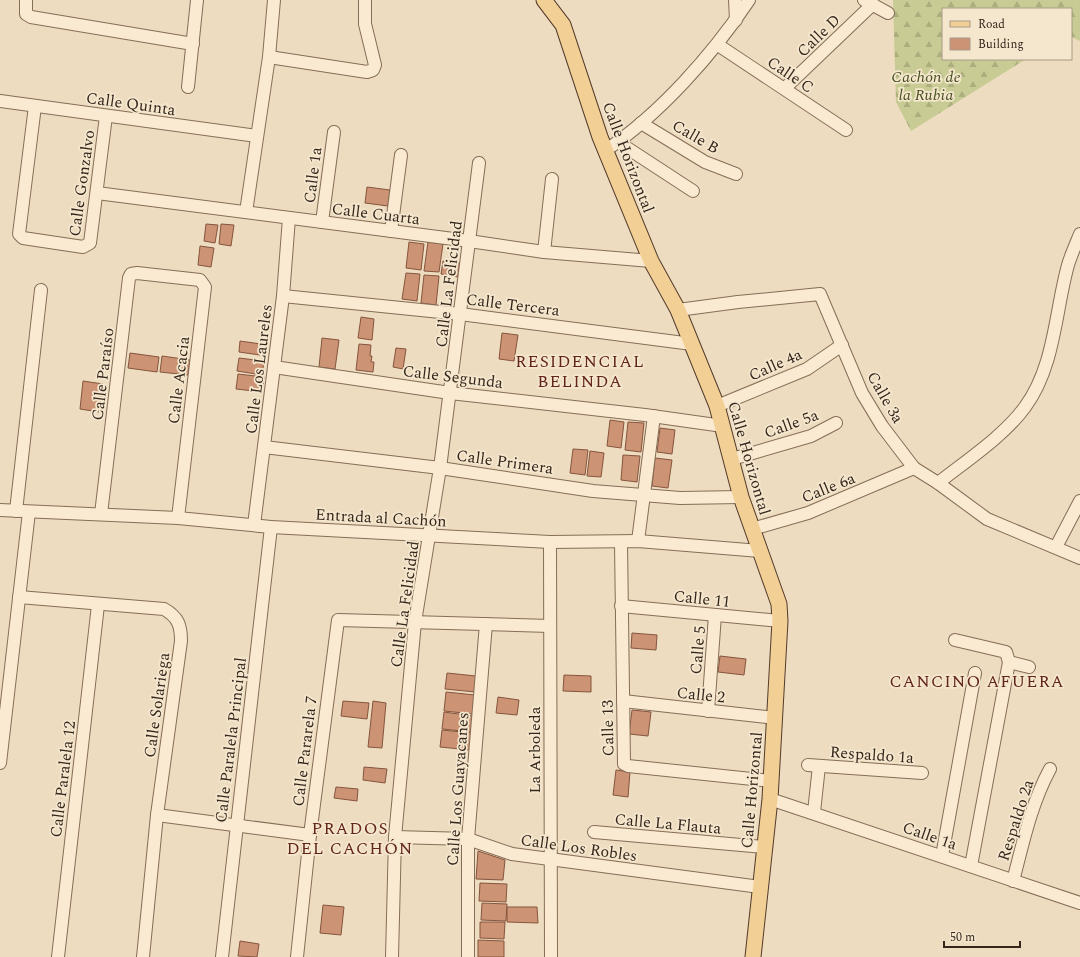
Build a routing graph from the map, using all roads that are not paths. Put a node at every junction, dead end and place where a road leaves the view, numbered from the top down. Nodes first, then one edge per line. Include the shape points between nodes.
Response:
1 (26, 0) edge
2 (196, 0) edge
3 (274, 0) edge
4 (365, 0) edge
5 (544, 0) edge
6 (734, 0) edge
7 (749, 0) edge
8 (868, 2) edge
9 (888, 13) dead end
10 (736, 20) junction
11 (193, 44) junction
12 (718, 44) junction
13 (269, 57) junction
14 (188, 87) dead end
15 (785, 88) junction
16 (0, 101) edge
17 (35, 106) junction
18 (106, 116) junction
19 (641, 123) junction
20 (846, 130) dead end
21 (334, 132) dead end
22 (257, 136) junction
23 (612, 146) junction
24 (401, 155) dead end
25 (479, 163) dead end
26 (736, 174) dead end
27 (552, 180) dead end
28 (693, 191) dead end
29 (97, 193) junction
30 (246, 212) junction
31 (289, 218) junction
32 (322, 222) junction
33 (391, 231) junction
34 (1080, 234) edge
35 (469, 241) junction
36 (544, 252) junction
37 (651, 261) junction
38 (1074, 265) edge
39 (166, 276) joint
40 (41, 290) dead end
41 (283, 296) junction
42 (678, 310) junction
43 (460, 314) junction
44 (692, 344) junction
45 (842, 345) junction
46 (274, 366) junction
47 (450, 393) junction
48 (717, 406) junction
49 (654, 416) junction
50 (836, 423) dead end
51 (723, 426) junction
52 (264, 447) junction
53 (732, 459) junction
54 (440, 468) junction
55 (914, 468) junction
56 (938, 483) junction
57 (642, 495) junction
58 (741, 497) junction
59 (1080, 501) edge
60 (0, 510) edge
61 (16, 511) junction
62 (29, 512) junction
63 (101, 514) junction
64 (178, 518) junction
65 (254, 524) junction
66 (271, 527) junction
67 (752, 529) junction
68 (430, 536) junction
69 (638, 541) junction
70 (550, 542) junction
71 (621, 542) junction
72 (1056, 547) junction
73 (760, 551) junction
74 (1080, 558) edge
75 (19, 597) junction
76 (98, 605) junction
77 (621, 606) junction
78 (716, 615) junction
79 (780, 621) junction
80 (414, 622) junction
81 (486, 624) junction
82 (550, 626) junction
83 (955, 640) dead end
84 (1009, 662) junction
85 (1029, 667) dead end
86 (975, 672) dead end
87 (623, 702) junction
88 (3, 710) edge
89 (708, 711) junction
90 (775, 718) junction
91 (0, 763) edge
92 (1050, 769) dead end
93 (922, 773) dead end
94 (771, 781) junction
95 (770, 799) junction
96 (814, 812) junction
97 (157, 815) junction
98 (236, 825) junction
99 (594, 832) dead end
100 (310, 835) junction
101 (395, 837) junction
102 (468, 839) junction
103 (764, 847) junction
104 (942, 856) junction
105 (550, 860) junction
106 (971, 866) junction
107 (1013, 881) junction
108 (760, 887) junction
109 (1080, 903) edge
110 (58, 957) edge
111 (143, 957) edge
112 (222, 957) edge
113 (297, 957) edge
114 (392, 957) edge
115 (468, 957) edge
116 (551, 957) edge
117 (753, 957) edge

1 - 11 street via 26,14 30,17
2 - 11 street
3 - 13 street
4 - 13 street via 365,24 374,70 367,72
5 - 23 main road, Calle Horizontal via 563,25 600,137
6 - 10 street
7 - 10 street
8 - 9 street
8 - 15 street, Calle D
10 - 12 street
11 - 14 street
12 - 15 street, Calle C
12 - 19 street
13 - 22 street
15 - 20 street, Calle C
16 - 17 street, Calle Quinta
17 - 18 street, Calle Quinta
17 - 29 street, Calle Gonzalvo via 20,236 88,246
18 - 22 street, Calle Quinta
18 - 29 street, Calle Gonzalvo
19 - 23 street
19 - 26 street, Calle B via 705,162
21 - 32 street, Calle 1a
22 - 30 street
23 - 28 street
23 - 37 main road, Calle Horizontal
24 - 33 street
25 - 35 street, Calle La Felicidad
27 - 36 street
29 - 30 street, Calle Cuarta
30 - 31 street, Calle Cuarta
31 - 32 street, Calle Cuarta
31 - 41 street, Calle Los Laureles
32 - 33 street, Calle Cuarta
33 - 35 street, Calle Cuarta
34 - 38 street
35 - 36 street, Calle Cuarta
35 - 43 street, Calle La Felicidad
36 - 37 street, Calle Cuarta
37 - 42 main road, Calle Horizontal
38 - 56 street via 1053,343 1038,385 1026,406 1000,433
39 - 63 street, Calle Paraíso via 137,273 131,274 129,278
39 - 64 street, Calle Acacia via 200,280 205,287
40 - 61 street
41 - 43 street, Calle Tercera
41 - 46 street, Calle Los Laureles
42 - 44 main road, Calle Horizontal
42 - 45 street, Calle 3a via 820,294
43 - 44 street, Calle Tercera
43 - 47 street, Calle La Felicidad
44 - 48 main road, Calle Horizontal
45 - 48 street, Calle 4a via 807,370
45 - 55 street, Calle 3a via 862,393 882,426
46 - 47 street, Calle Segunda
46 - 52 street, Calle Los Laureles
47 - 49 street, Calle Segunda
47 - 54 street, Calle La Felicidad
48 - 51 main road, Calle Horizontal
49 - 51 street, Calle Segunda
49 - 57 street
50 - 53 street, Calle 5a via 811,436
51 - 53 main road, Calle Horizontal
52 - 54 street, Calle Primera
52 - 65 street, Calle Los Laureles
53 - 58 main road, Calle Horizontal
54 - 57 street, Calle Primera via 593,491
54 - 68 street, Calle La Felicidad
55 - 56 street, Calle 3a
55 - 67 street, Calle 6a via 808,513
56 - 72 street, Calle 3a via 987,520
57 - 58 street, Calle Primera via 680,498
57 - 69 street
58 - 67 main road, Calle Horizontal
59 - 72 street
60 - 61 street, Entrada al Cachón
61 - 62 street, Entrada al Cachón
62 - 63 street, Entrada al Cachón
62 - 75 street
63 - 64 street, Entrada al Cachón
64 - 65 street, Entrada al Cachón
65 - 66 street, Entrada al Cachón
66 - 68 street, Entrada al Cachón
66 - 98 street, Calle Paralela Principal
67 - 73 main road, Calle Horizontal
68 - 70 street, Entrada al Cachón
68 - 80 street, Calle La Felicidad
69 - 71 street, Entrada al Cachón
69 - 73 street, Entrada al Cachón
70 - 71 street, Entrada al Cachón
70 - 82 street, La Arboleda
71 - 77 street, Calle 13
72 - 74 street, Calle 3a
73 - 79 main road, Calle Horizontal via 779,604
75 - 76 street, Calle Solariega
75 - 88 street
76 - 97 street, Calle Solariega via 164,609 179,621 180,641
76 - 110 street, Calle Paralela 12
77 - 78 street, Calle 11
77 - 87 street, Calle 13
78 - 79 street, Calle 11
78 - 89 street, Calle 5
79 - 90 main road, Calle Horizontal
80 - 81 street
80 - 100 street, Calle Pararela 7 via 338,620
80 - 101 street, Calle La Felicidad
81 - 82 street
81 - 102 street, Calle Los Guayacanes
82 - 105 street, La Arboleda
83 - 84 street via 1006,652
84 - 85 street
84 - 106 street
86 - 104 street
87 - 89 street, Calle 2
87 - 94 street, Calle 13 via 624,764
88 - 91 street
89 - 90 street, Calle 2
90 - 94 main road, Calle Horizontal
92 - 107 street, Respaldo 2a via 1031,812
93 - 96 street, Respaldo 1a via 813,766
94 - 95 main road, Calle Horizontal
95 - 96 street, Calle 1a
95 - 103 main road, Calle Horizontal
96 - 104 street, Calle 1a
97 - 98 street
97 - 111 street, Calle Solariega
98 - 100 street
98 - 112 street, Calle Paralela Principal
99 - 103 street, Calle La Flauta
100 - 113 street, Calle Pararela 7
101 - 102 street, Calle Los Robles
101 - 114 street, Calle La Felicidad
102 - 105 street, Calle Los Robles via 512,854
102 - 115 street, Calle Los Guayacanes
103 - 108 main road, Calle Horizontal
104 - 106 street, Calle 1a
105 - 108 street, Calle Los Robles
105 - 116 street, La Arboleda
106 - 107 street, Calle 1a
107 - 109 street, Calle 1a
108 - 117 main road, Calle Horizontal

